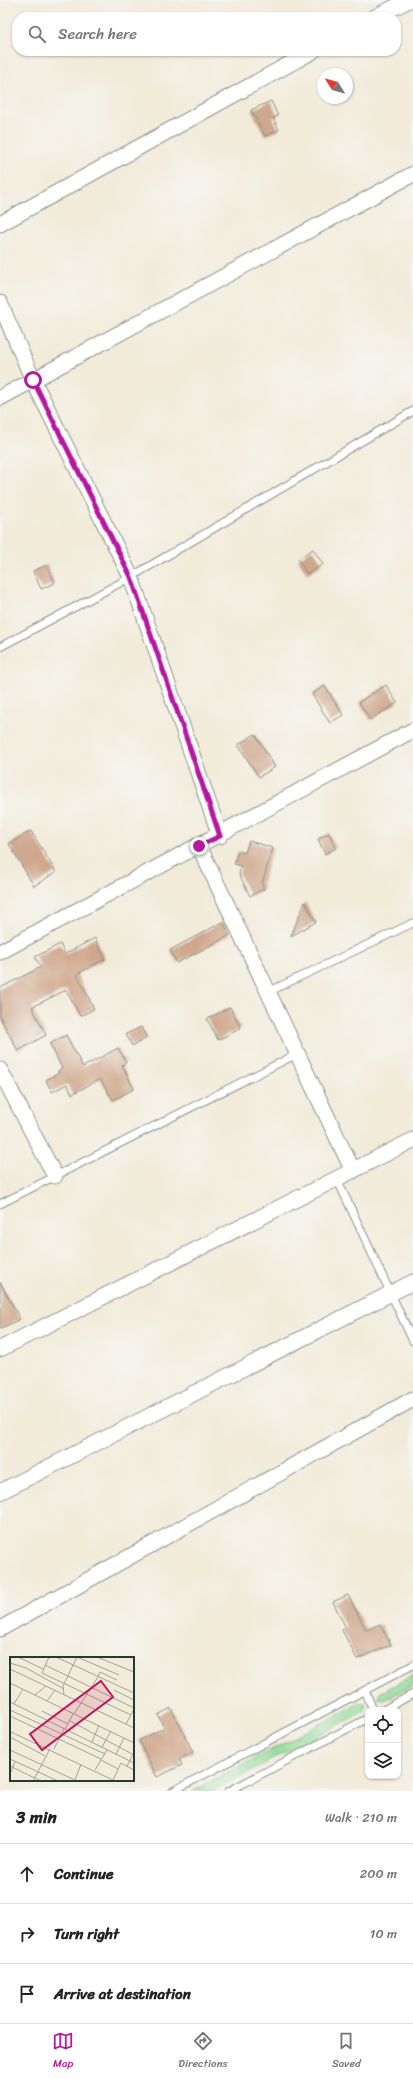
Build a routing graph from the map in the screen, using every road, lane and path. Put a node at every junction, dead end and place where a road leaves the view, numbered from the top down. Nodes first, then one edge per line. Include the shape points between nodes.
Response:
1 (409, 0) edge
2 (385, 12) edge
3 (304, 56) edge
4 (413, 174) edge
5 (0, 224) edge
6 (0, 303) edge
7 (33, 380) junction
8 (0, 398) edge
9 (413, 411) edge
10 (131, 577) junction
11 (0, 647) edge
12 (413, 730) edge
13 (220, 836) junction
14 (199, 846) junction
15 (413, 922) edge
16 (0, 952) edge
17 (268, 992) junction
18 (297, 1054) junction
19 (0, 1070) edge
20 (413, 1140) edge
21 (353, 1171) junction
22 (55, 1176) junction
23 (337, 1179) junction
24 (0, 1204) edge
25 (413, 1282) edge
26 (391, 1294) junction
27 (413, 1340) edge
28 (0, 1349) edge
29 (413, 1399) edge
30 (0, 1492) edge
31 (0, 1629) edge
32 (413, 1665) edge
33 (365, 1690) junction
34 (413, 1694) edge
35 (372, 1707) edge
36 (389, 1707) edge
37 (365, 1720) edge
38 (173, 1791) edge
39 (229, 1791) edge

1 - 2 street
3 - 5 street
4 - 7 street
6 - 7 street
7 - 8 street
7 - 10 street
9 - 10 lane
10 - 11 lane
10 - 13 street
12 - 13 street
13 - 14 street
14 - 16 street
14 - 17 street
15 - 17 lane
17 - 18 street
18 - 21 street
18 - 22 lane
19 - 22 street
20 - 21 street
21 - 23 street
22 - 24 lane
23 - 26 lane
23 - 28 street
25 - 26 street
26 - 27 lane
26 - 30 street
29 - 31 street
32 - 33 lane
33 - 35 lane
33 - 38 lane
34 - 36 lane
37 - 39 lane

